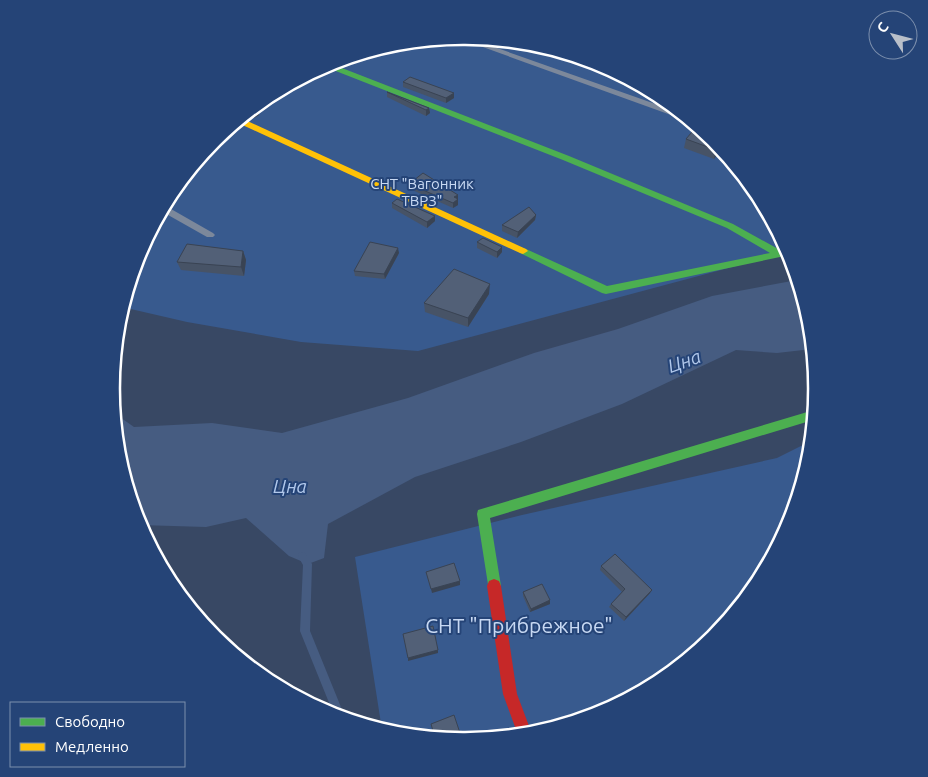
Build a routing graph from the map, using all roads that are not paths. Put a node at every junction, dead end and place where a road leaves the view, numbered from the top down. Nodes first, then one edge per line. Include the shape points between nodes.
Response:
1 (483, 46) edge
2 (339, 69) edge
3 (664, 110) edge
4 (246, 124) edge
5 (170, 212) edge
6 (210, 234) dead end
7 (777, 249) edge
8 (779, 253) edge
9 (806, 417) edge
10 (523, 727) edge

1 - 3 lane
2 - 7 street via 548,151
4 - 8 street via 606,290
5 - 6 lane
9 - 10 street via 483,514 510,694

